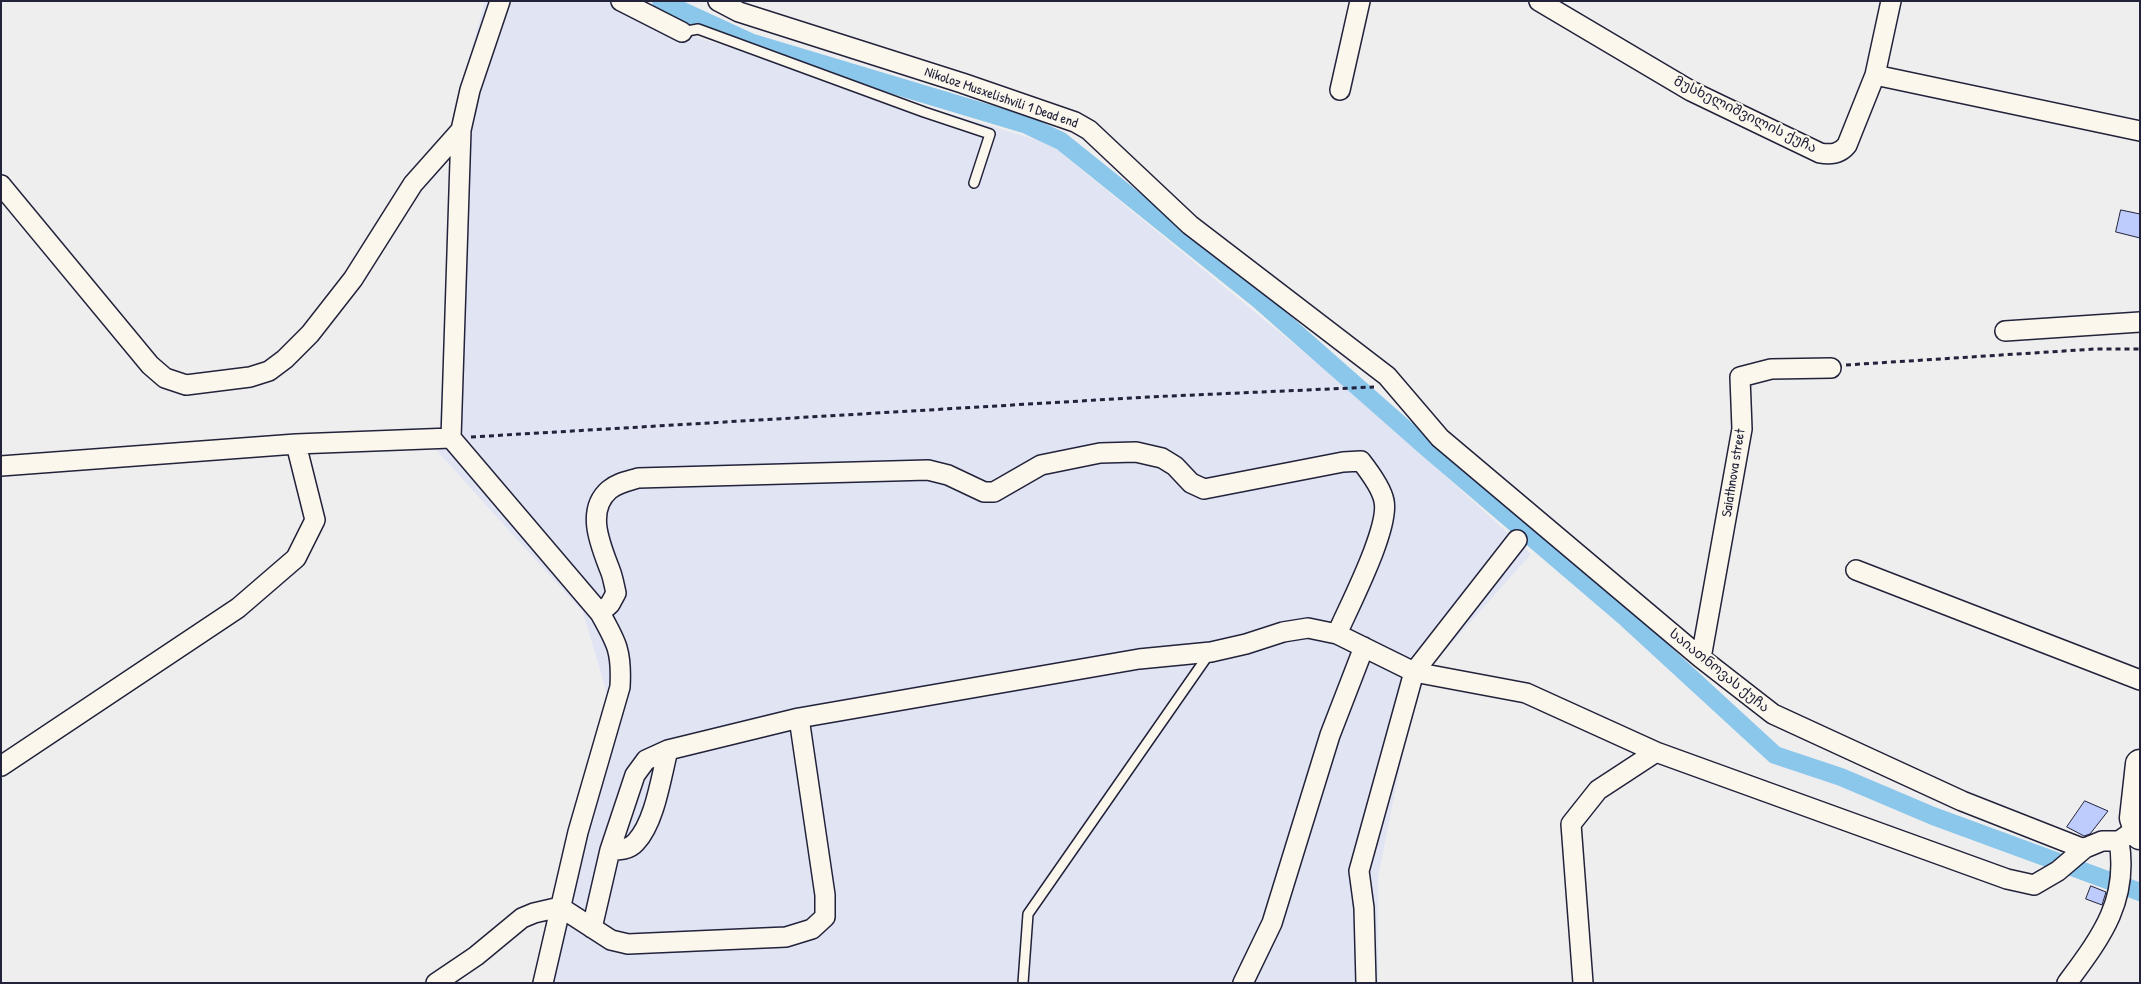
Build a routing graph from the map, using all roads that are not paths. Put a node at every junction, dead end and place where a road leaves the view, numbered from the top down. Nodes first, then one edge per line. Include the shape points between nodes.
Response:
1 (500, 1) edge
2 (621, 1) edge
3 (718, 1) edge
4 (1360, 1) edge
5 (1539, 1) edge
6 (1890, 1) edge
7 (682, 32) joint
8 (1875, 75) junction
9 (1340, 90) dead end
10 (461, 130) junction
11 (2140, 131) edge
12 (974, 183) dead end
13 (1, 185) edge
14 (2140, 322) edge
15 (2005, 331) dead end
16 (1831, 368) road end
17 (1381, 382) joint
18 (450, 438) junction
19 (296, 444) junction
20 (1, 466) edge
21 (1517, 540) dead end
22 (1856, 570) dead end
23 (600, 613) junction
24 (1336, 634) junction
25 (1364, 647) junction
26 (1211, 652) junction
27 (1701, 658) junction
28 (1414, 672) junction
29 (2140, 680) edge
30 (799, 718) junction
31 (668, 750) junction
32 (1656, 752) junction
33 (2140, 764) edge
34 (1, 766) edge
35 (2132, 835) edge
36 (610, 850) junction
37 (2083, 850) junction
38 (560, 907) junction
39 (592, 928) junction
40 (436, 983) edge
41 (543, 983) edge
42 (1024, 983) edge
43 (1243, 983) edge
44 (1366, 983) edge
45 (1583, 983) edge
46 (2067, 983) edge

1 - 10 street via 470,90
2 - 7 street
3 - 17 street, Nikoloz Musxelishvili 1 Dead end via 739,12 1075,122 1095,135 1190,225
4 - 9 street
5 - 8 street, მუსხელიშვილის ქუჩა via 1691,91 1820,153 1844,150
6 - 8 street, მუსხელიშვილის ქუჩა
7 - 12 lane via 698,28 990,134
8 - 11 street
10 - 13 street via 413,184 353,279 310,334 269,371 213,382 186,385 166,378 150,365
10 - 18 street
14 - 15 street
16 - 27 street, Saiathnova street via 1771,369 1740,377 1742,429
17 - 27 street, საიათნოვას ქუჩა via 1440,438
18 - 19 street
18 - 23 street
19 - 20 street
19 - 34 street via 315,520 296,558 238,608
21 - 28 street
22 - 29 street
23 - 24 street via 616,593 597,536 596,519 608,490 620,483 638,478 928,470 948,475 984,492 994,492 1041,465 1100,452 1136,452 1162,458 1191,483 1204,489 1360,461 1369,471 1384,501 1382,531
23 - 38 street via 614,638 621,663 620,687
24 - 25 street
24 - 26 street via 1308,628
25 - 28 street
25 - 43 street via 1330,735 1272,923
26 - 30 street via 1139,659
26 - 42 lane via 1028,914
27 - 37 street, საიათნოვას ქუჩა via 1773,714 1962,801
28 - 32 street via 1526,693
28 - 44 street via 1359,871 1364,908
30 - 31 street
30 - 39 street via 825,917 812,929 786,936 628,944 611,940
31 - 36 street via 646,760 635,775
31 - 36 street via 647,825 636,843 625,849
32 - 37 street via 2007,879 2034,885 2058,871
32 - 45 street via 1598,790 1570,824
33 - 35 highway
35 - 37 street via 2102,841
35 - 46 street via 2110,920
36 - 39 street
38 - 39 street
38 - 40 street via 522,918 476,956
38 - 41 street

